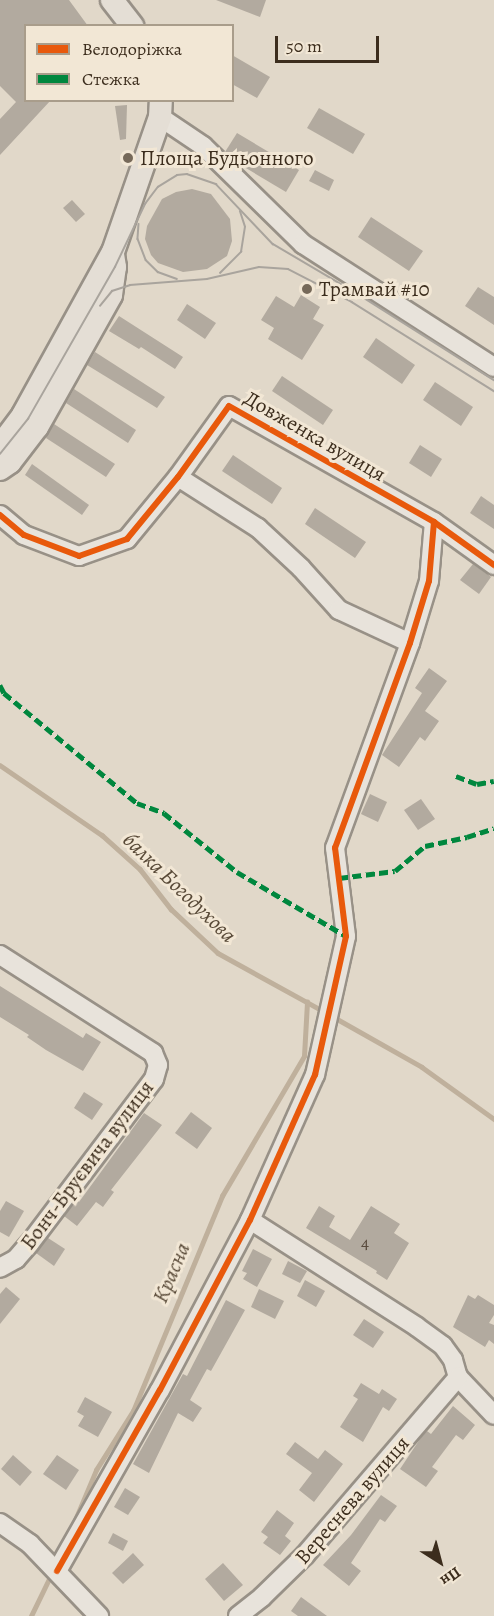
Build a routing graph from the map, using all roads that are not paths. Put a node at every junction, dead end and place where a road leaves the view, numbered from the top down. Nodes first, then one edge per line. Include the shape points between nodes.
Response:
1 (112, 0) edge
2 (130, 24) edge
3 (161, 109) edge
4 (112, 252) junction
5 (494, 367) edge
6 (0, 446) edge
7 (0, 469) edge
8 (178, 477) junction
9 (0, 515) edge
10 (434, 522) junction
11 (494, 565) edge
12 (410, 643) junction
13 (0, 955) edge
14 (250, 1220) junction
15 (0, 1268) edge
16 (458, 1377) junction
17 (494, 1415) edge
18 (0, 1523) edge
19 (57, 1571) junction
20 (99, 1616) edge
21 (238, 1616) edge

1 - 2 main road
3 - 4 main road
3 - 5 street via 303,244
4 - 6 main road via 23,415
4 - 7 main road via 115,267 111,296 37,427
8 - 9 street, Довженка вулиця via 127,539 79,556 24,535
8 - 10 street, Довженка вулиця via 229,406
8 - 12 street via 258,528 339,610
10 - 11 street, Довженка вулиця
10 - 12 street via 429,581
12 - 14 street via 335,848 346,936 315,1074
13 - 15 street, Бонч-Бруєвича вулиця via 153,1053 158,1065 154,1079 29,1244
14 - 16 street via 426,1333 448,1353
14 - 19 street via 160,1390
16 - 17 street
16 - 21 street, Вереснева вулиця via 305,1555
18 - 19 street via 30,1544
19 - 20 street

